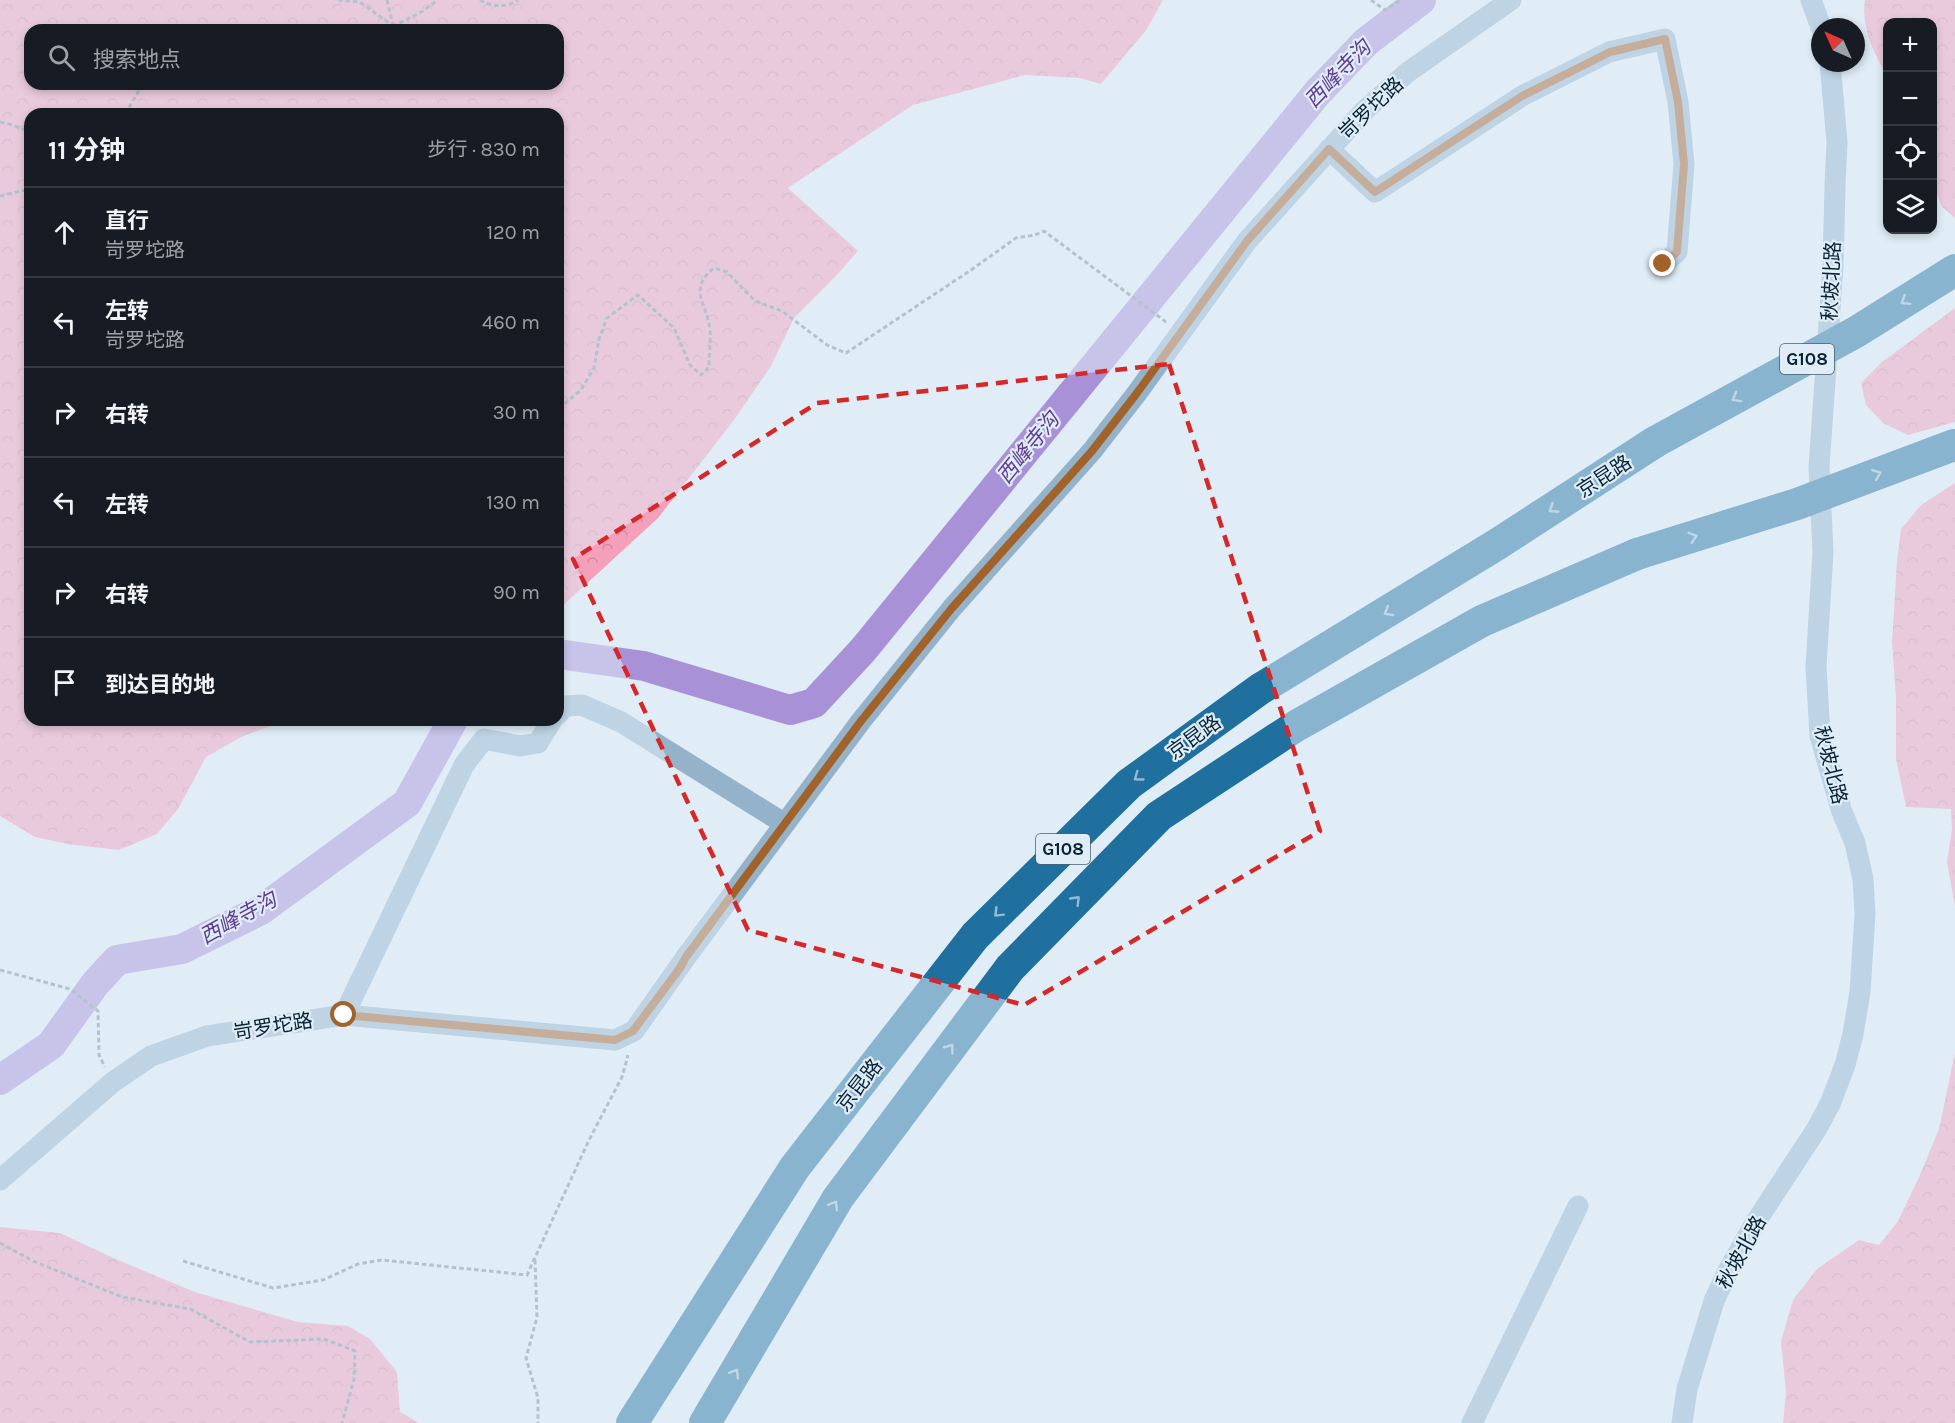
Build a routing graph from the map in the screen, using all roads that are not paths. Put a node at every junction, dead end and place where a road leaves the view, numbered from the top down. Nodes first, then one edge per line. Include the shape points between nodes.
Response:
1 (1511, 0) edge
2 (1811, 0) edge
3 (1818, 18) edge
4 (1831, 72) edge
5 (1329, 149) junction
6 (1663, 264) dead end
7 (1955, 270) edge
8 (1954, 445) edge
9 (564, 707) edge
10 (548, 726) edge
11 (785, 824) junction
12 (344, 1015) junction
13 (0, 1180) edge
14 (1578, 1206) dead end
15 (632, 1423) edge
16 (705, 1423) edge
17 (1472, 1423) edge
18 (1682, 1423) edge

1 - 5 street, 岢罗坨路 via 1408,72
2 - 3 street
4 - 18 street, 秋坡北路 via 1838,142 1819,466 1823,552 1816,666 1820,736 1842,812 1856,843 1863,879 1860,992 1845,1065 1830,1104 1757,1220 1714,1301 1687,1389
5 - 6 street via 1375,192 1522,96 1610,52 1665,39 1678,102 1684,164 1677,252
5 - 11 street, 岢罗坨路 via 1247,241 1098,443 952,608
7 -> 15 highway, 京昆路 / G108, bridge via 1856,332 1655,442 1496,545 1260,689 1129,784 975,936 795,1167
16 -> 8 highway, G108, bridge via 838,1198 1010,968 1159,816 1296,726 1482,621 1637,554 1797,504
9 - 11 street via 582,705 621,722
10 - 12 street via 538,743 520,746 484,739 464,765
11 - 12 street, 岢罗坨路 via 633,1031 615,1040
12 - 13 street, 岢罗坨路 via 207,1036 152,1056 113,1082
14 - 17 street

